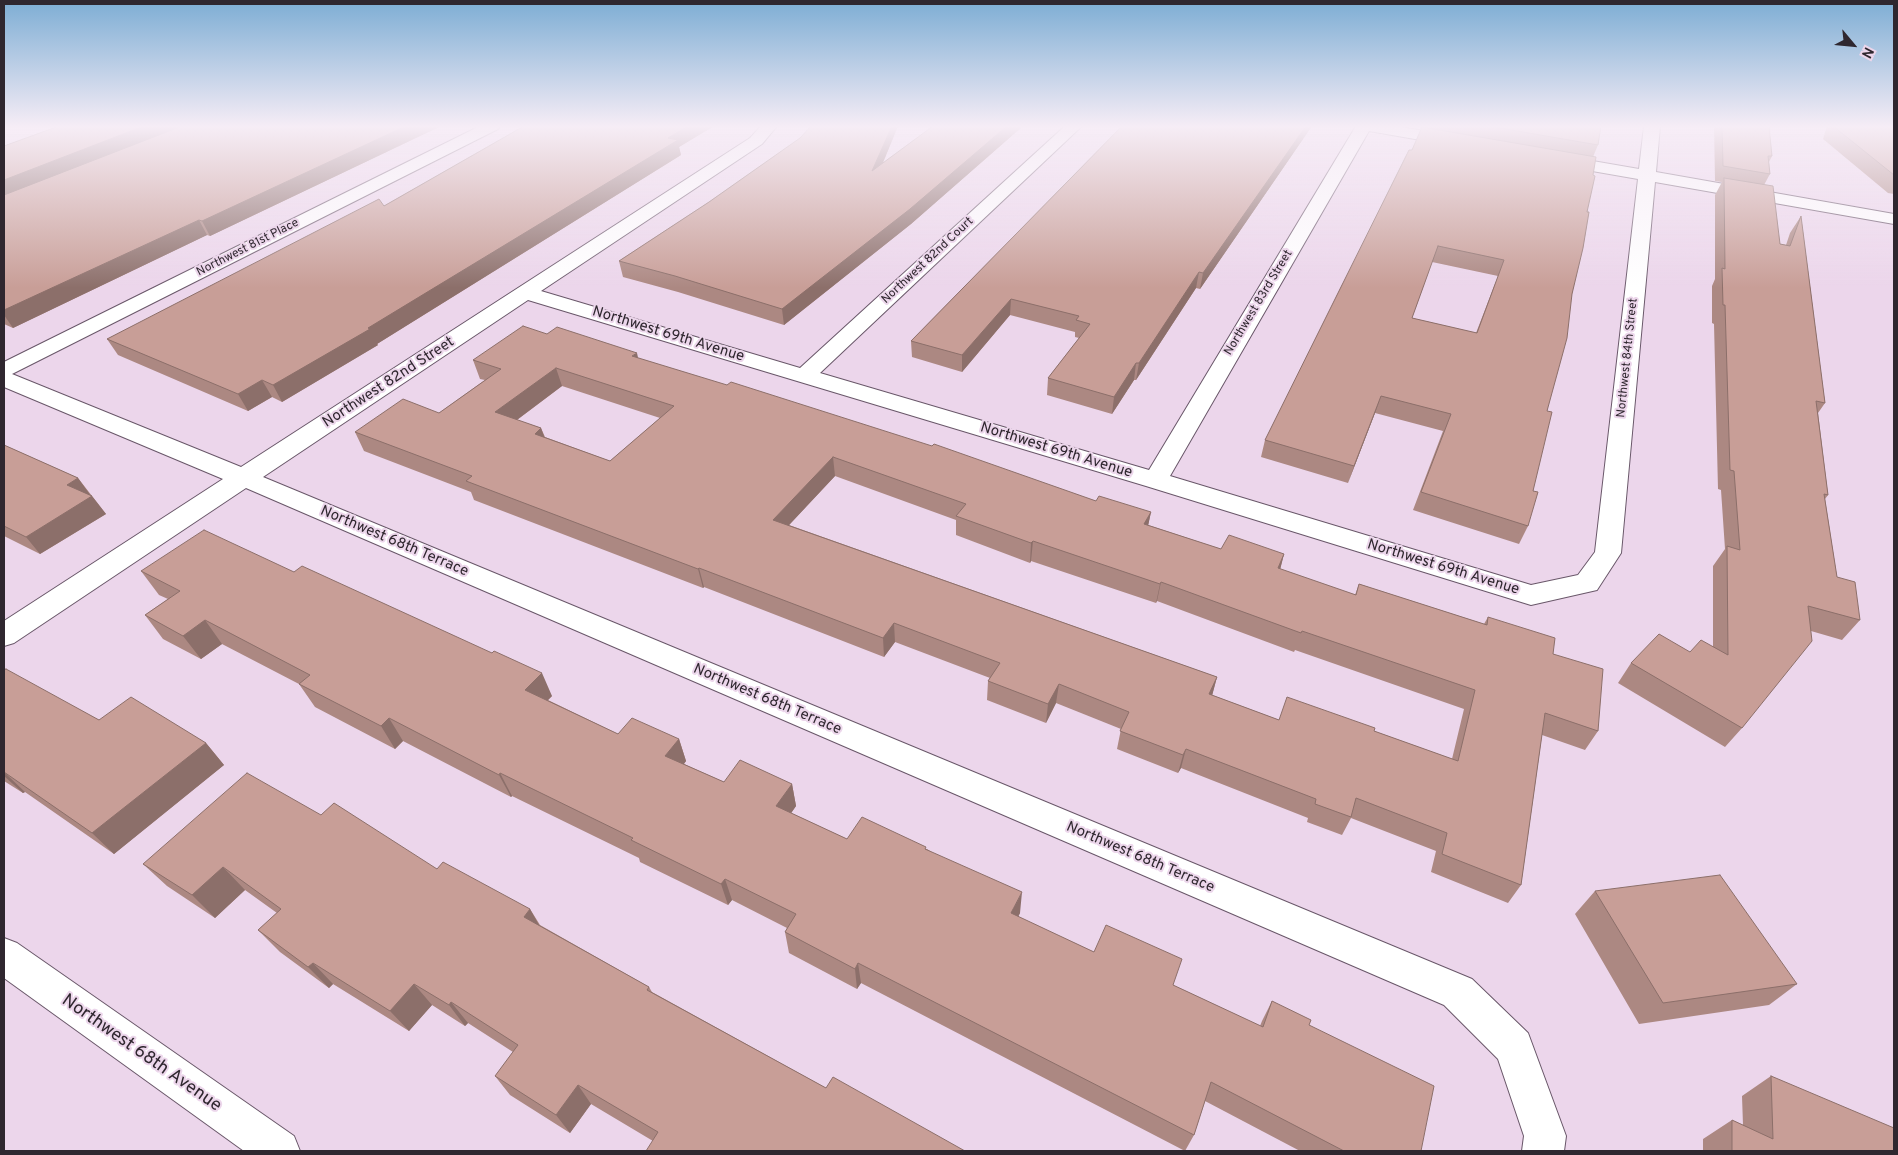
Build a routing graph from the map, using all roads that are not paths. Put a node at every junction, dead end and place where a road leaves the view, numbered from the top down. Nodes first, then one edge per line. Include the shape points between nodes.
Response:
1 (384, 180) edge
2 (697, 180) edge
3 (1016, 180) edge
4 (1333, 180) edge
5 (1646, 180) edge
6 (1674, 180) edge
7 (1894, 219) edge
8 (526, 293) junction
9 (4, 370) edge
10 (804, 376) junction
11 (4, 379) edge
12 (244, 478) junction
13 (1155, 480) junction
14 (1587, 583) joint
15 (4, 635) edge
16 (4, 956) edge
17 (279, 1151) edge
18 (1543, 1151) edge

1 - 9 street, Northwest 81st Place
2 - 8 street, Northwest 82nd Street
3 - 10 street, Northwest 82nd Court
4 - 13 street, Northwest 83rd Street
5 - 14 street, Northwest 84th Street via 1608,553
6 - 7 street
8 - 10 street, Northwest 69th Avenue
8 - 12 street, Northwest 82nd Street
10 - 13 street, Northwest 69th Avenue
11 - 12 street, Northwest 68th Terrace
12 - 15 street, Northwest 82nd Street
12 - 18 street, Northwest 68th Terrace via 1458,992 1514,1047 1545,1136
13 - 14 street, Northwest 69th Avenue via 1531,595
16 - 17 street, Northwest 68th Avenue

